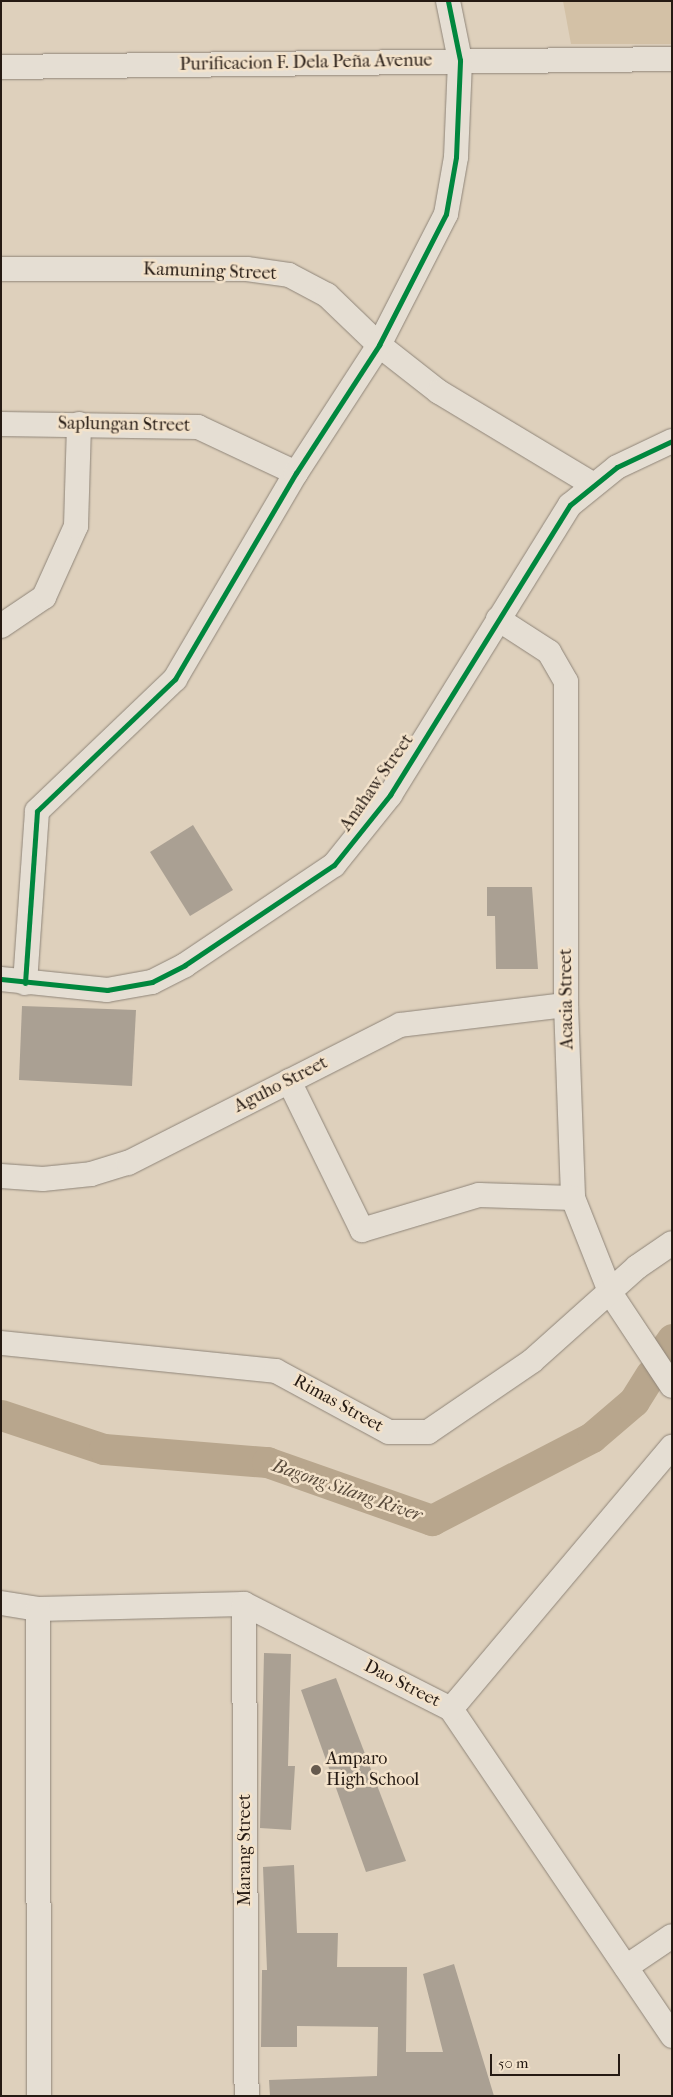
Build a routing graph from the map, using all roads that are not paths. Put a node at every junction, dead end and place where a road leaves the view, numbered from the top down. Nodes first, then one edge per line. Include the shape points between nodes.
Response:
1 (448, 1) edge
2 (672, 59) edge
3 (460, 60) junction
4 (1, 67) edge
5 (1, 269) edge
6 (379, 346) junction
7 (1, 424) edge
8 (79, 424) junction
9 (672, 441) edge
10 (296, 473) junction
11 (592, 484) junction
12 (498, 619) junction
13 (1, 626) edge
14 (1, 979) edge
15 (25, 983) junction
16 (566, 1005) junction
17 (290, 1081) junction
18 (1, 1176) edge
19 (573, 1198) junction
20 (672, 1243) edge
21 (611, 1294) junction
22 (1, 1343) edge
23 (672, 1386) edge
24 (672, 1447) edge
25 (1, 1603) edge
26 (244, 1604) junction
27 (38, 1608) junction
28 (450, 1708) junction
29 (672, 1936) edge
30 (626, 1968) junction
31 (672, 2036) edge
32 (39, 2096) edge
33 (247, 2096) edge

1 - 3 street
2 - 3 street, Purificacion F. Dela Peña Avenue
3 - 4 street, Purificacion F. Dela Peña Avenue
3 - 6 street via 456,157 446,214
5 - 6 street, Kamuning Street via 268,270 290,275 327,296
6 - 10 street
6 - 11 street, Kamuning Street via 439,392
7 - 8 street, Saplungan Street
8 - 10 street, Saplungan Street via 198,426
8 - 13 street via 76,526 44,597
9 - 11 street, Anahaw Street
10 - 15 street via 175,679 37,811
11 - 12 street, Anahaw Street via 552,529
12 - 15 street, Anahaw Street via 390,795 334,864 185,965 152,982 107,990
12 - 16 street, Acacia Street via 549,652 566,682
14 - 15 street, Anahaw Street
16 - 17 street, Aguho Street via 400,1025
16 - 19 street, Acacia Street
17 - 18 street, Aguho Street via 128,1163 91,1174 43,1179
17 - 19 street via 362,1230 479,1195
19 - 21 street, Acacia Street
20 - 21 street, Rimas Street via 637,1267
21 - 22 street, Rimas Street via 532,1361 428,1432 389,1432 276,1371
21 - 23 street, Acacia Street
24 - 28 street
25 - 27 street, Dao Street
26 - 27 street, Dao Street
26 - 28 street, Dao Street
26 - 33 street, Marang Street
27 - 32 street
28 - 30 street, Dao Street
29 - 30 street
30 - 31 street, Dao Street

